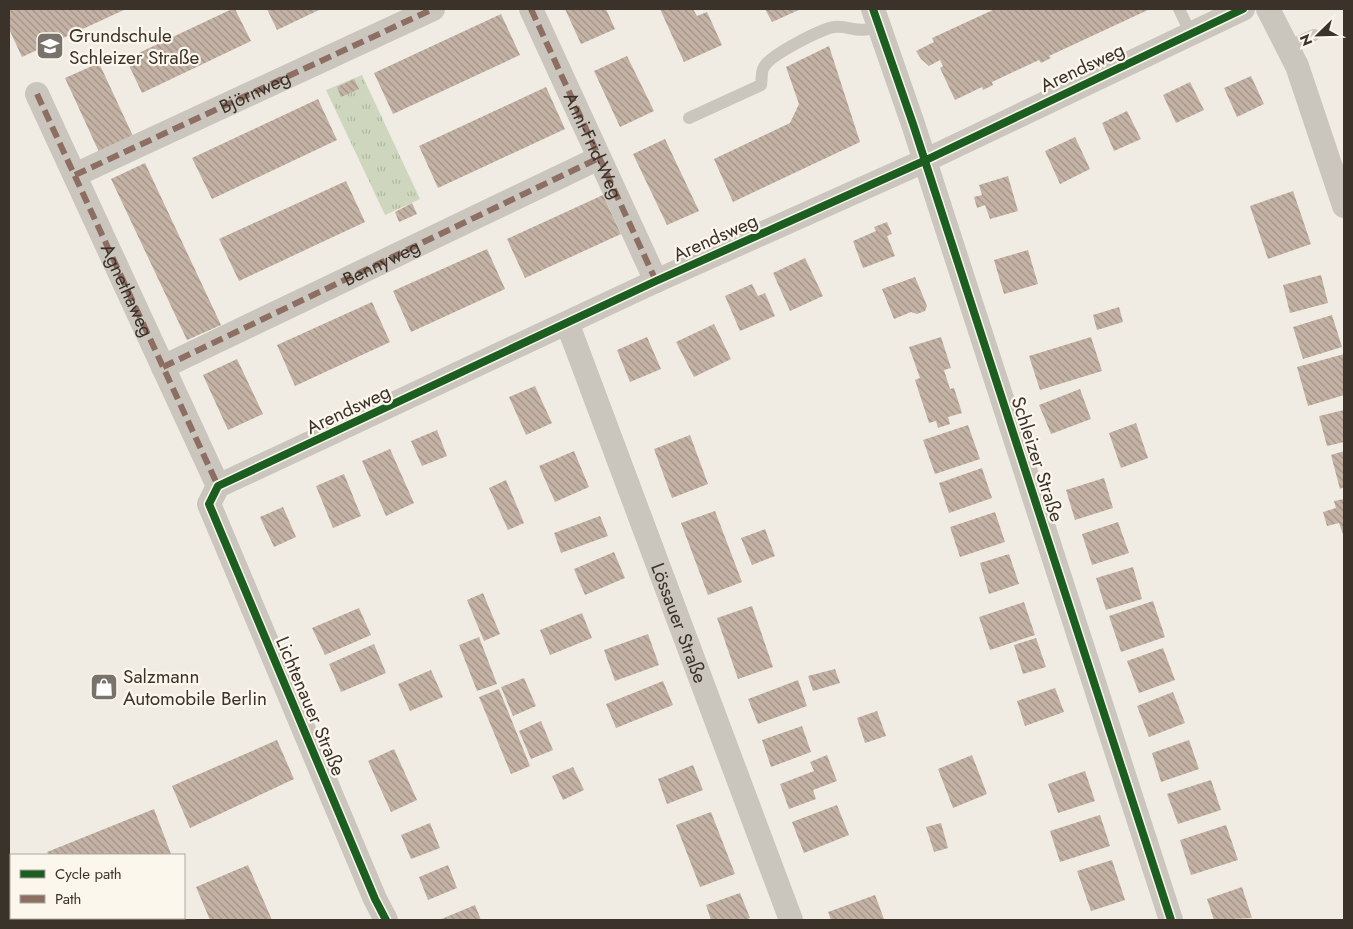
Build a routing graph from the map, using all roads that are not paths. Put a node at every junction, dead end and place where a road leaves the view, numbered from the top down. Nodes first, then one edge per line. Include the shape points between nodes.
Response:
1 (433, 9) edge
2 (531, 9) edge
3 (1179, 9) edge
4 (1243, 9) edge
5 (1268, 9) edge
6 (876, 18) edge
7 (1191, 34) junction
8 (1314, 35) dead end
9 (1288, 47) junction
10 (38, 94) dead end
11 (689, 118) dead end
12 (600, 158) junction
13 (924, 160) junction
14 (75, 175) junction
15 (1344, 206) edge
16 (656, 281) junction
17 (568, 324) junction
18 (163, 367) junction
19 (214, 495) junction
20 (386, 920) edge
21 (791, 920) edge
22 (1171, 920) edge

1 - 14 street, Björnweg
2 - 12 street, Anni-Frid-Weg
3 - 7 lane
4 - 7 street, Arendsweg
5 - 9 street
6 - 11 lane via 868,31 834,27 774,55 763,67 761,86
6 - 13 street, Schleizer Straße
7 - 13 street, Arendsweg
8 - 9 lane
9 - 15 street
10 - 14 street, Agnethaweg
12 - 16 street, Anni-Frid-Weg
12 - 18 street, Bennyweg
13 - 16 street, Arendsweg
13 - 22 street, Schleizer Straße
14 - 18 street, Agnethaweg
16 - 17 street, Arendsweg
17 - 19 street, Arendsweg
17 - 21 street, Lössauer Straße
18 - 19 street, Agnethaweg
19 - 20 street, Lichtenauer Straße via 360,863

